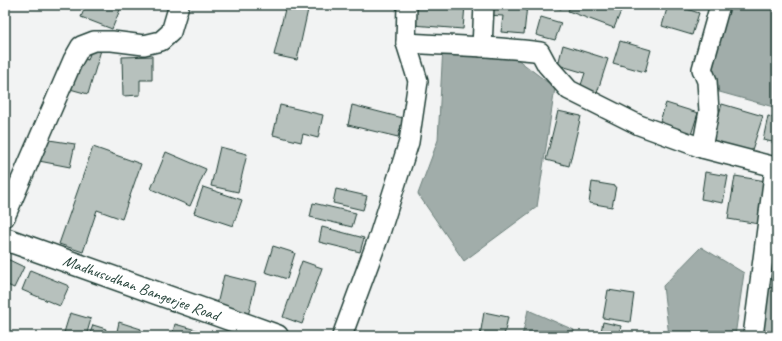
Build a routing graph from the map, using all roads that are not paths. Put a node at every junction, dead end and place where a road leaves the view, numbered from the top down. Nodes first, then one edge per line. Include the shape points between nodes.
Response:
1 (180, 5) edge
2 (407, 5) edge
3 (484, 5) edge
4 (720, 5) edge
5 (406, 43) junction
6 (482, 47) junction
7 (702, 148) junction
8 (776, 167) edge
9 (5, 217) edge
10 (5, 239) edge
11 (277, 336) edge
12 (342, 336) edge
13 (753, 336) edge

1 - 9 street via 171,32 161,41 144,45 94,41 81,46
2 - 5 street
3 - 6 street
4 - 7 street via 702,69 707,81 709,111
5 - 6 street
5 - 12 street via 418,81 409,142 379,236
6 - 7 street via 540,52 547,65 569,90 639,125
7 - 8 street
8 - 13 street
10 - 11 main road, Madhusudhan Bangerjee Road

